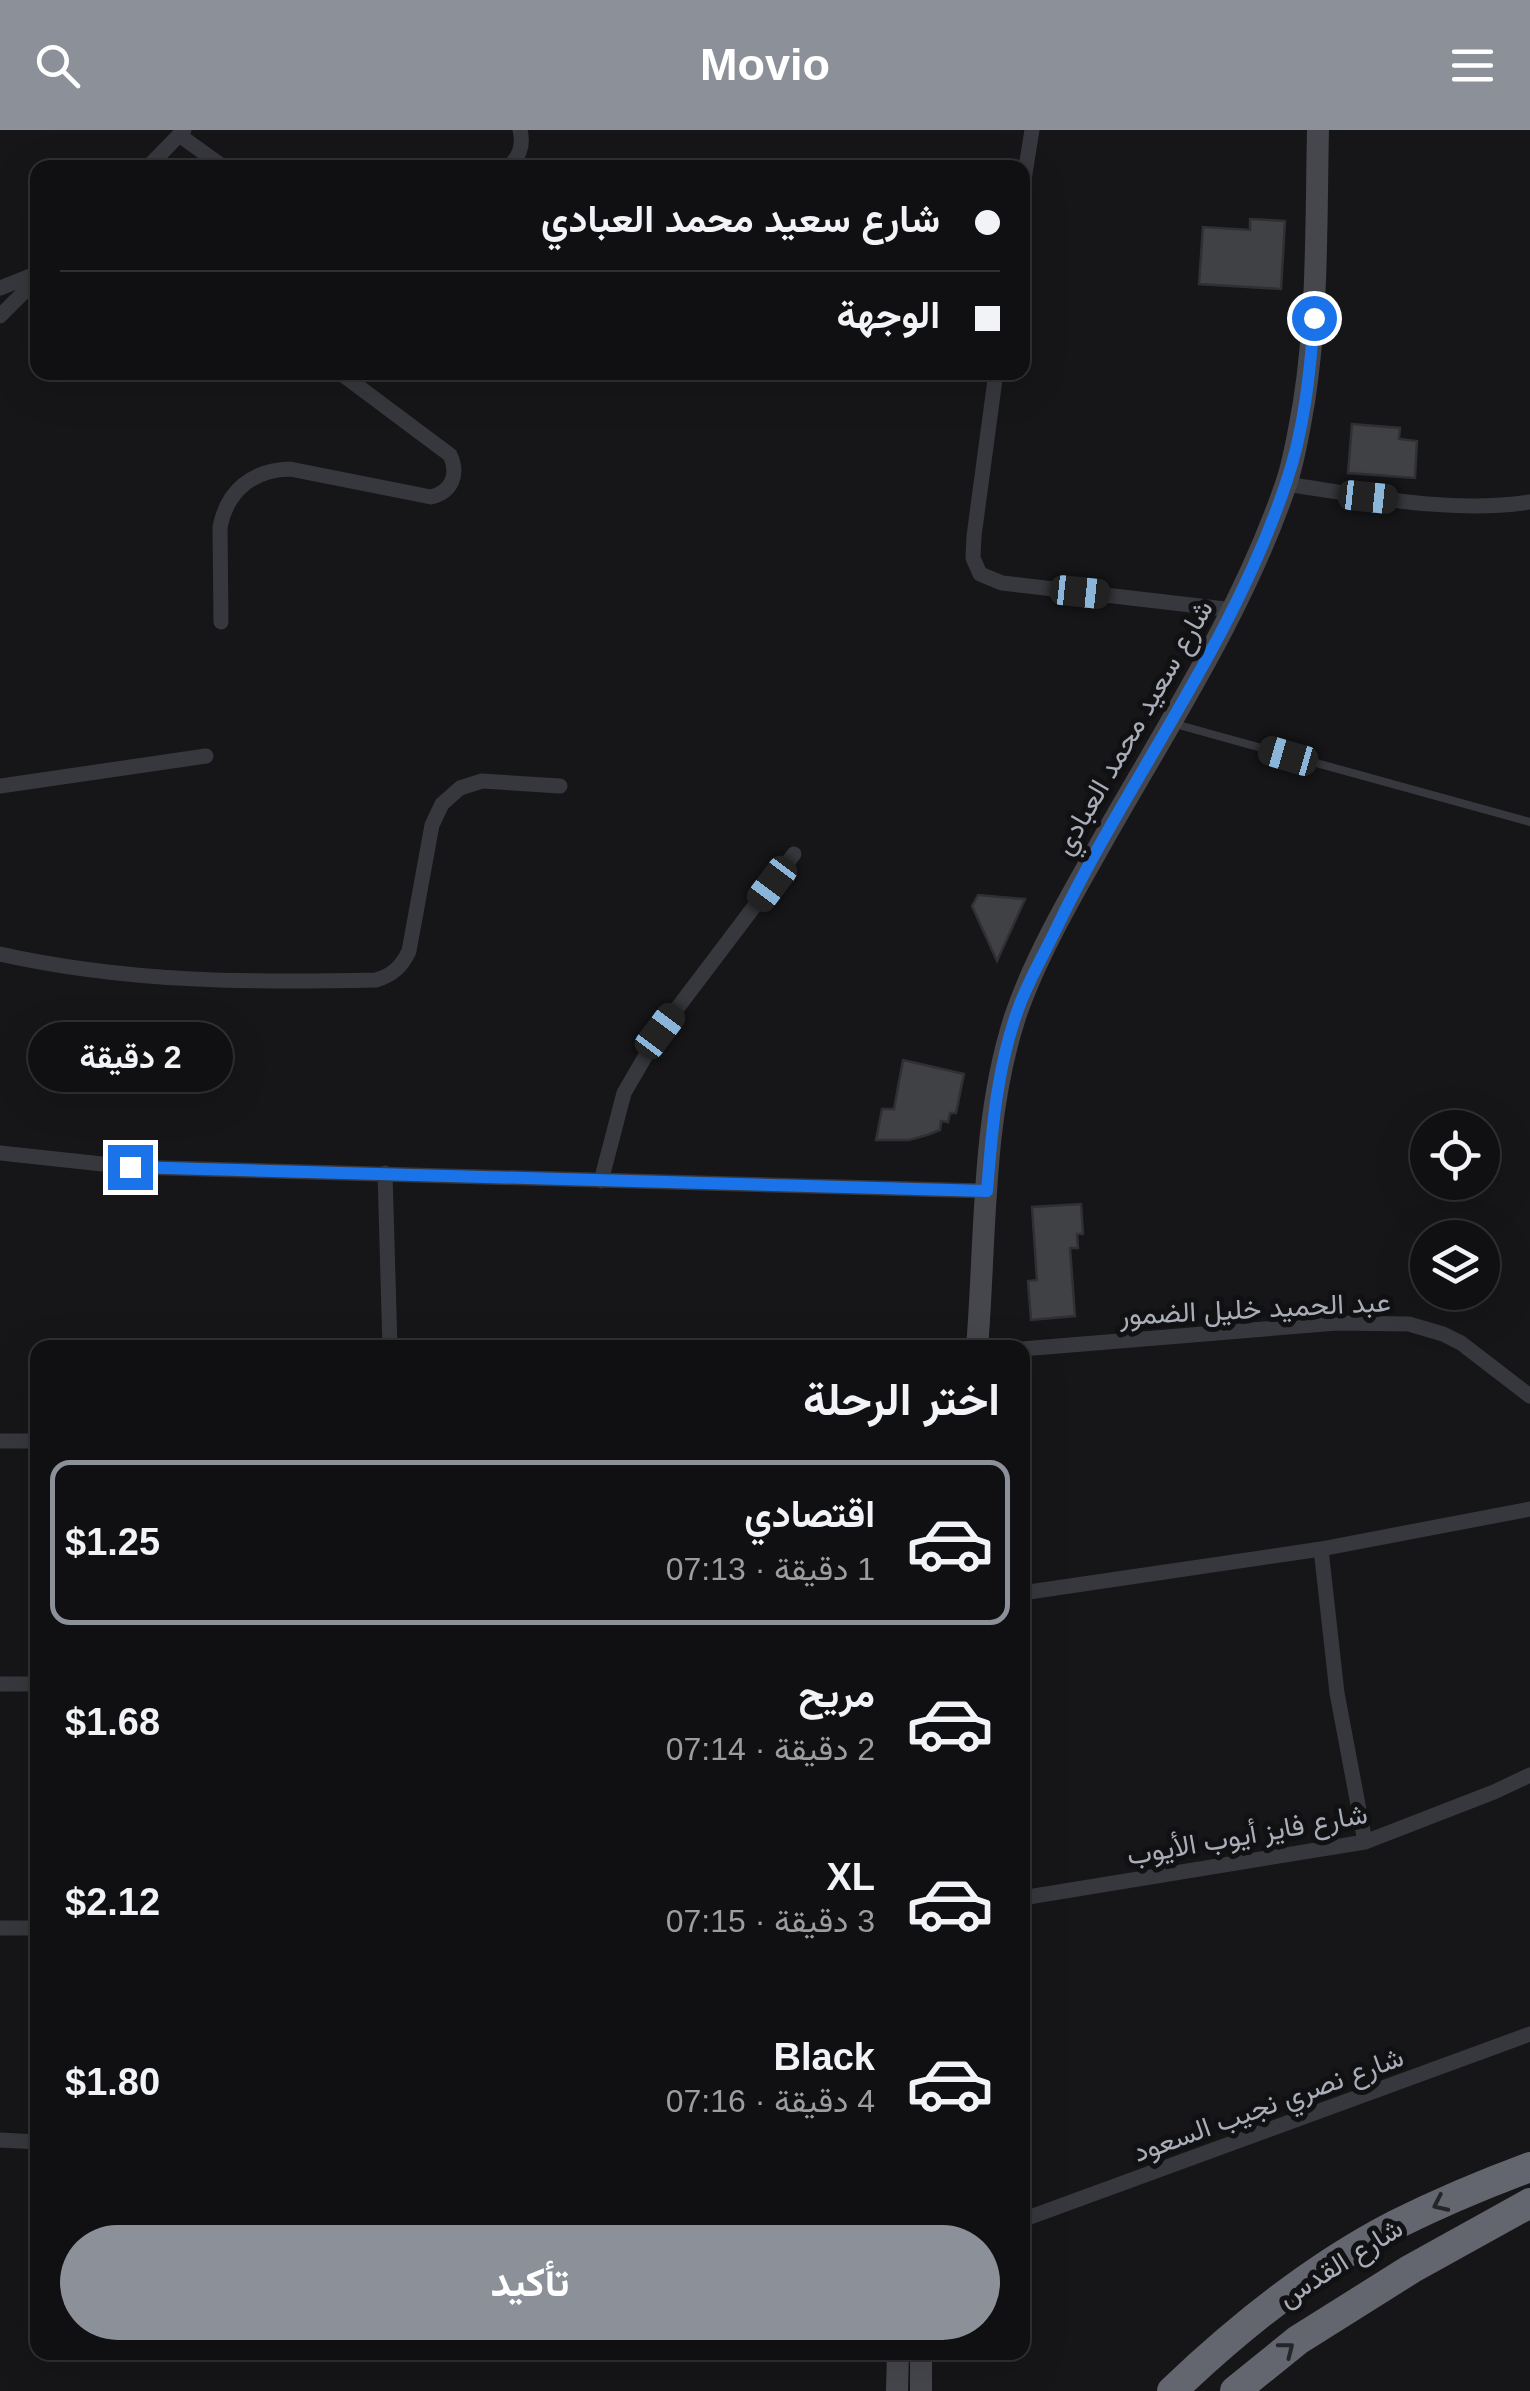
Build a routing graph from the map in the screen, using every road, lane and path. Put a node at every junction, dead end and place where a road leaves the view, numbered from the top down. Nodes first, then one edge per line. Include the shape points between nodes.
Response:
1 (520, 130) edge
2 (1032, 130) edge
3 (1318, 130) edge
4 (182, 132) edge
5 (155, 160) edge
6 (215, 160) edge
7 (514, 160) edge
8 (1027, 160) edge
9 (30, 279) edge
10 (30, 284) edge
11 (0, 288) edge
12 (0, 316) edge
13 (350, 380) edge
14 (995, 380) edge
15 (1286, 484) junction
16 (1530, 502) edge
17 (1234, 610) junction
18 (221, 622) dead end
19 (1170, 723) junction
20 (206, 756) dead end
21 (0, 786) edge
22 (560, 786) dead end
23 (1530, 822) edge
24 (794, 854) dead end
25 (0, 954) edge
26 (0, 1153) edge
27 (385, 1173) junction
28 (601, 1181) junction
29 (987, 1191) junction
30 (390, 1340) edge
31 (978, 1340) edge
32 (1030, 1348) edge
33 (1530, 1396) edge
34 (0, 1440) edge
35 (30, 1441) edge
36 (1530, 1509) edge
37 (1321, 1548) junction
38 (1030, 1593) edge
39 (0, 1684) edge
40 (30, 1684) edge
41 (1530, 1775) edge
42 (1366, 1842) junction
43 (1030, 1897) edge
44 (0, 1928) edge
45 (30, 1928) edge
46 (1530, 2034) edge
47 (0, 2140) edge
48 (30, 2142) edge
49 (1530, 2167) edge
50 (1526, 2207) edge
51 (1030, 2217) edge
52 (1314, 2274) junction
53 (1344, 2312) junction
54 (898, 2360) edge
55 (921, 2360) edge
56 (897, 2391) edge
57 (921, 2391) edge
58 (1172, 2391) edge
59 (1235, 2391) edge

1 - 7 street
2 - 8 street
3 - 15 street, شارع سعيد محمد العبادي via 1312,348
4 - 5 street
4 - 6 street
9 - 11 street
10 - 12 street
13 - 18 street via 450,455 451,484 430,498 290,470 250,479 222,516
14 - 17 street via 974,536 980,574 1002,583
15 - 16 street via 1446,505
15 - 17 street, شارع سعيد محمد العبادي
17 - 19 street, شارع سعيد محمد العبادي
19 - 23 lane
19 - 29 street, شارع سعيد محمد العبادي via 1021,1001 1000,1080
20 - 21 street
22 - 25 street via 482,781 442,804 432,825 409,950 394,972 376,980 176,979
24 - 28 street via 660,1031 624,1093
26 - 27 street via 130,1167
27 - 28 street
27 - 30 street
28 - 29 street
29 - 31 street, شارع سعيد محمد العبادي
32 - 33 street, عبد الحميد خليل الضمور via 1337,1323 1409,1324 1460,1343
34 - 35 street
36 - 37 street
37 - 38 street
37 - 42 street via 1336,1692
39 - 40 street
41 - 42 street, شارع فايز أيوب الأيوب
42 - 43 street, شارع فايز أيوب الأيوب
44 - 45 street
46 - 51 street, شارع نصري نجيب السعود
47 - 48 street
49 -> 52 highway, شارع القدس via 1420,2213
50 - 53 highway, شارع القدس
52 - 53 highway via 1341,2284
52 - 58 highway, شارع القدس
59 -> 53 highway, شارع القدس
54 - 56 street
55 - 57 street

